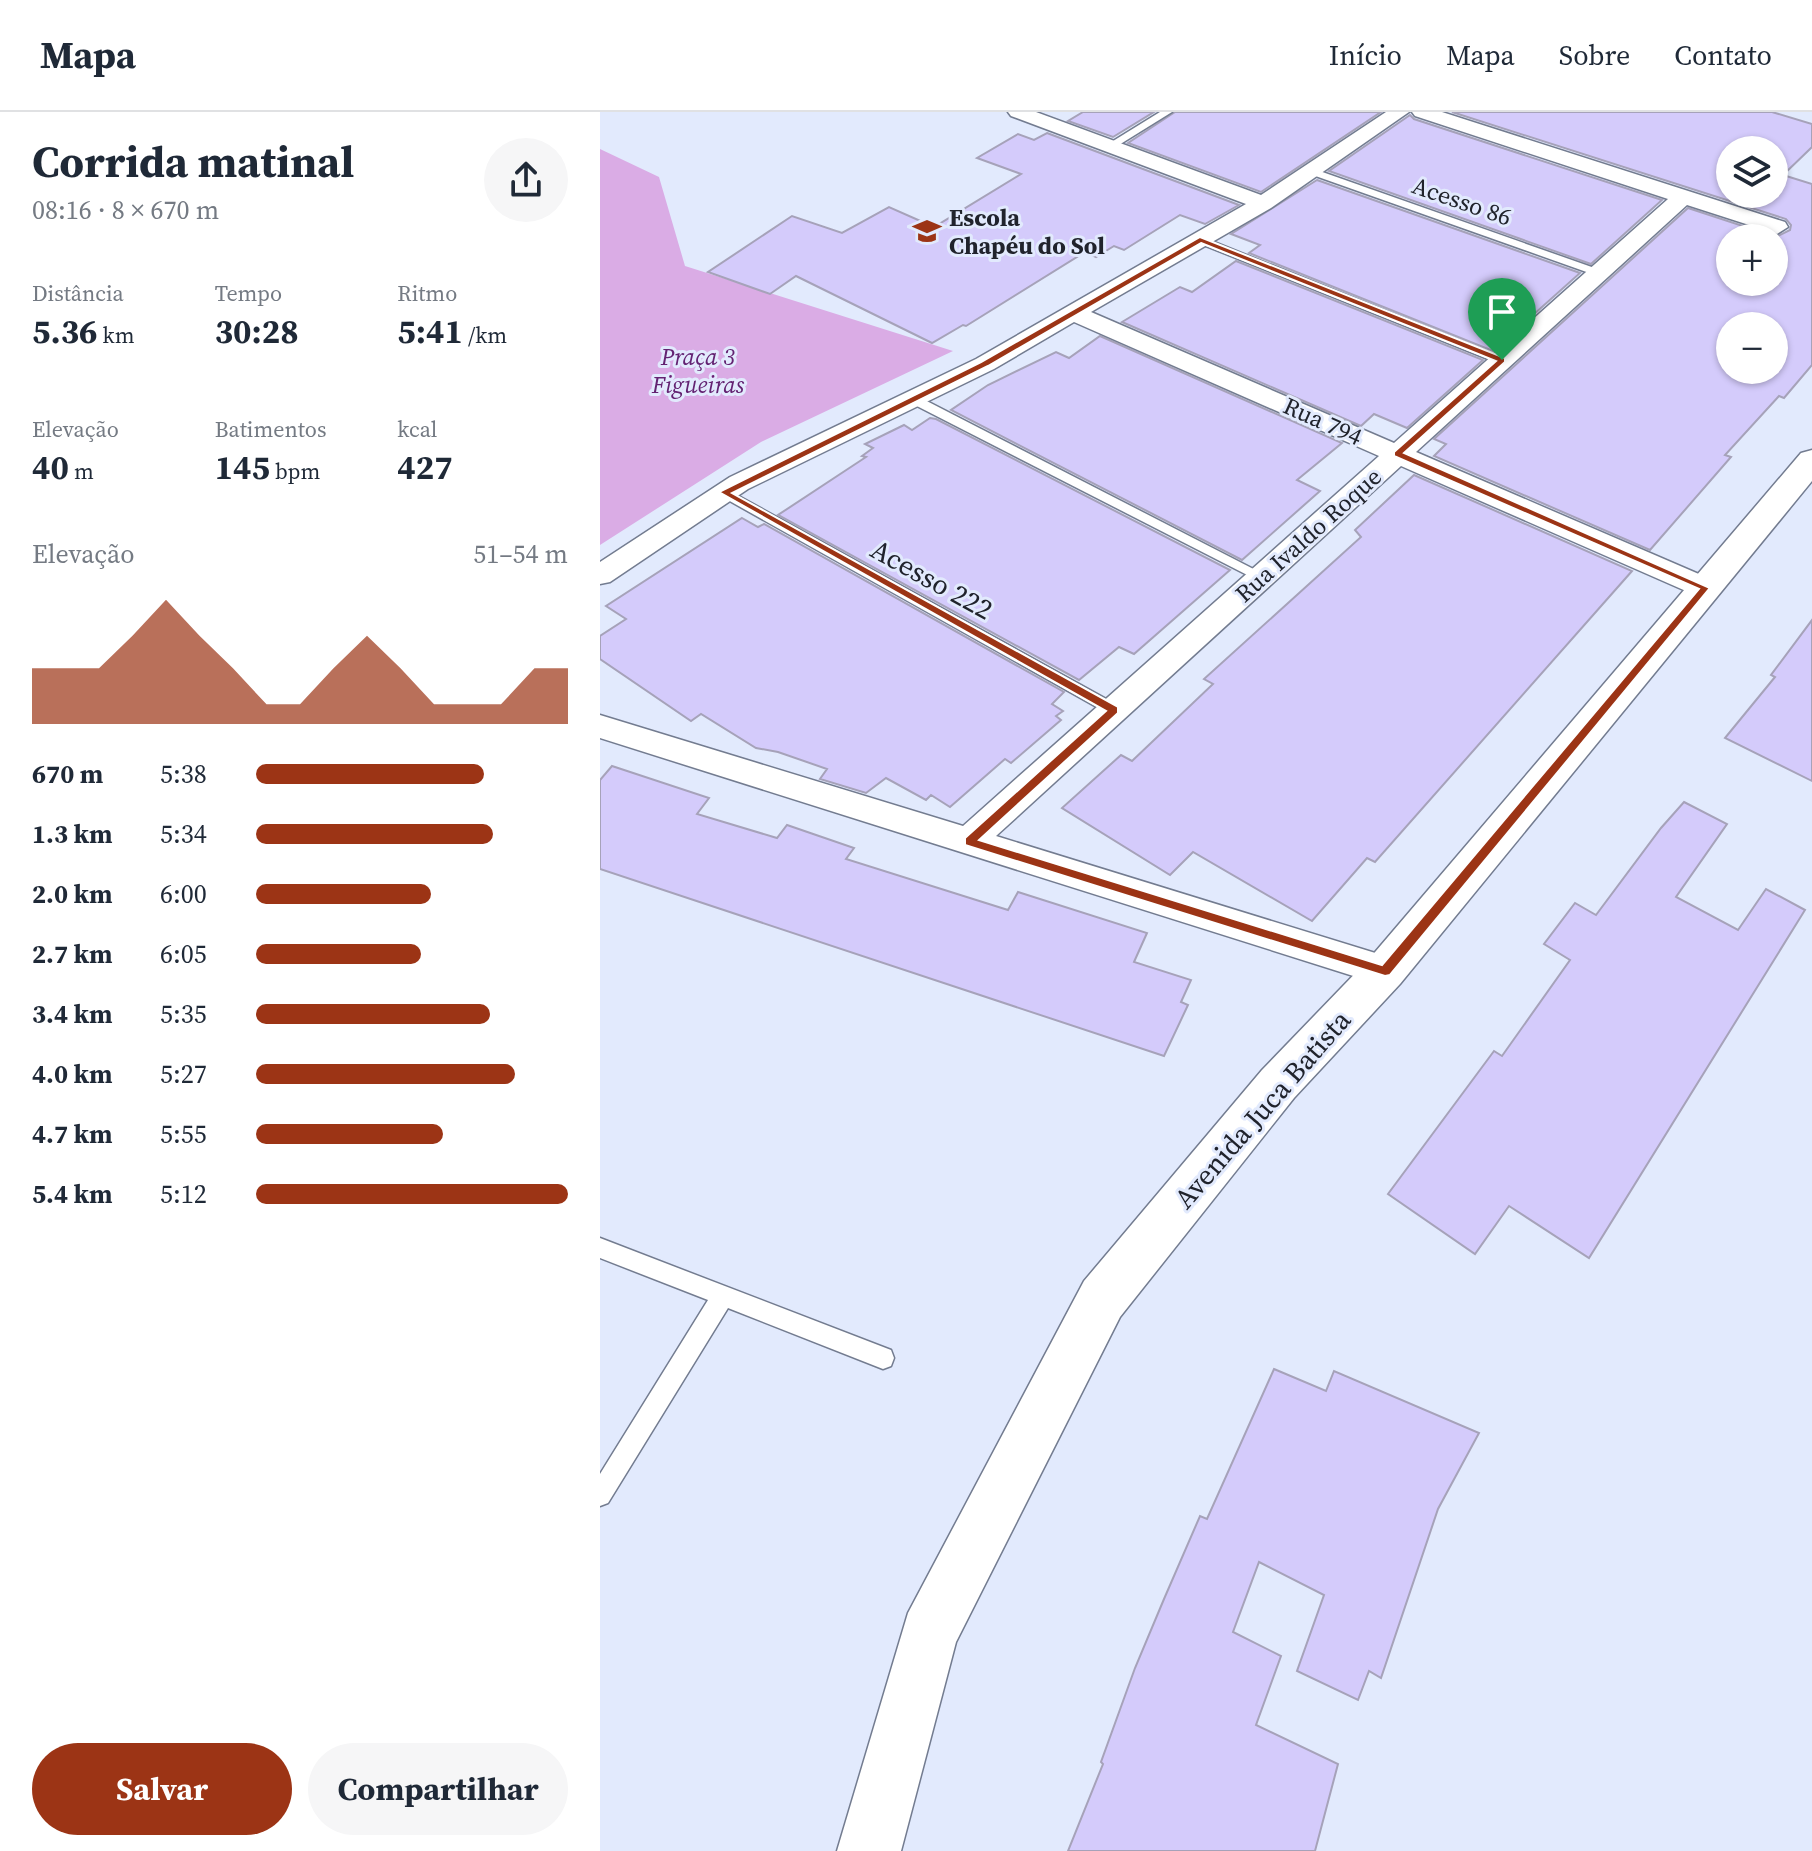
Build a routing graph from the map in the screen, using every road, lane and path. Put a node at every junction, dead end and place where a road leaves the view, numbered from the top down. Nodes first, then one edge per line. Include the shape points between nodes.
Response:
1 (1018, 112) edge
2 (1167, 112) edge
3 (1399, 112) edge
4 (1422, 112) edge
5 (1110, 146) junction
6 (1311, 171) junction
7 (1683, 197) junction
8 (1263, 203) junction
9 (1768, 224) edge
10 (1200, 240) junction
11 (1599, 273) junction
12 (1073, 313) junction
13 (1502, 360) junction
14 (913, 399) junction
15 (1398, 454) junction
16 (1812, 460) edge
17 (724, 492) junction
18 (600, 575) edge
19 (1262, 577) junction
20 (1705, 588) junction
21 (1114, 710) junction
22 (600, 726) edge
23 (969, 841) junction
24 (1385, 971) junction
25 (600, 1248) edge
26 (723, 1296) junction
27 (883, 1358) dead end
28 (600, 1495) edge
29 (869, 1851) edge

1 - 5 street
2 - 5 lane
3 - 6 street
4 - 7 street
5 - 8 street
6 - 8 street
6 - 11 lane, Acesso 86
7 - 9 street
7 - 11 street, Rua Ivaldo Roque
8 - 10 street
10 - 12 street
10 - 13 lane
11 - 13 street, Rua Ivaldo Roque
12 - 14 street
12 - 15 street, Rua 794
13 - 15 street, Rua Ivaldo Roque
14 - 17 street
14 - 19 lane
15 - 19 street, Rua Ivaldo Roque
15 - 20 street, Rua 794
16 - 20 main road, Avenida Juca Batista
17 - 18 street
17 - 21 lane, Acesso 222
19 - 21 street, Rua Ivaldo Roque
20 - 24 main road, Avenida Juca Batista
21 - 23 street, Rua Ivaldo Roque
22 - 23 street
23 - 24 street
24 - 29 main road, Avenida Juca Batista via 1278,1084 1102,1299 929,1634
25 - 26 lane
26 - 27 lane
26 - 28 lane

